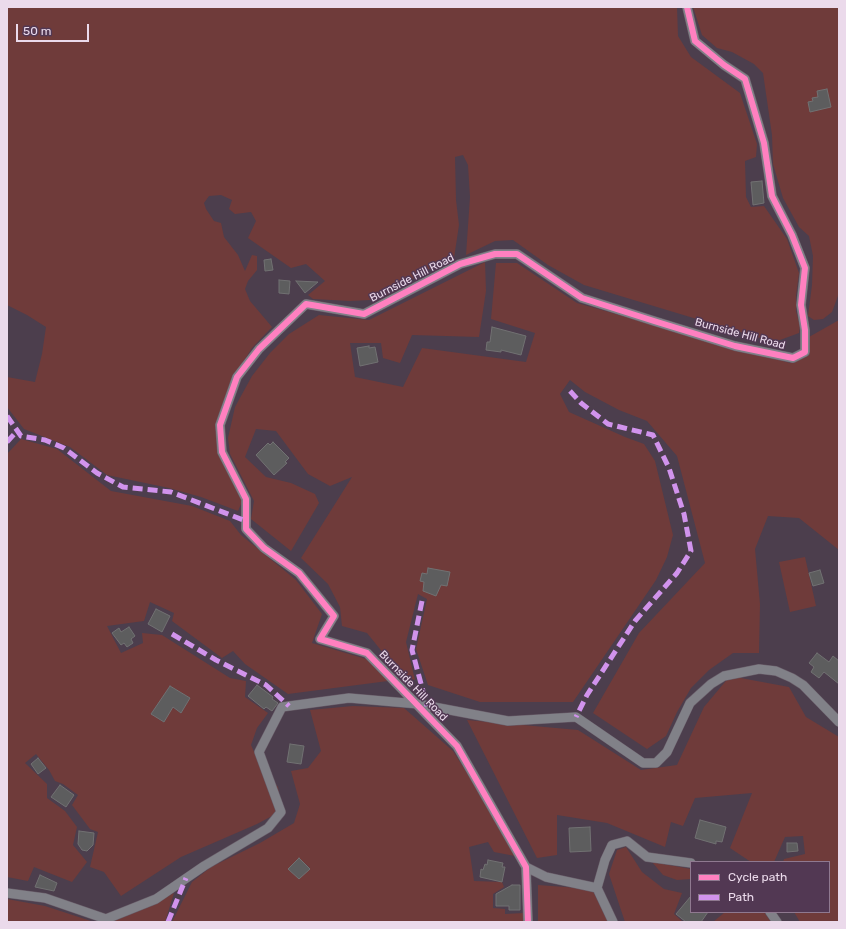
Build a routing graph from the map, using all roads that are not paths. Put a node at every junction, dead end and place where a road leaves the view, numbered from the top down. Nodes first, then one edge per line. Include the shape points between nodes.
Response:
1 (687, 7) edge
2 (418, 704) junction
3 (839, 722) edge
4 (690, 863) edge
5 (526, 867) junction
6 (597, 888) junction
7 (7, 893) edge
8 (771, 913) edge
9 (528, 922) edge
10 (613, 922) edge
11 (777, 922) edge

1 - 2 street, Burnside Hill Road via 695,41 724,65 745,78 764,143 772,196 805,268 801,305 805,352 793,358 735,346 654,321 582,298 517,254 495,254 460,264 364,314 306,304 259,349 237,377 220,425 222,452 246,499 246,529 264,548 299,573 334,616 320,639 366,653
2 - 3 street via 508,721 576,717 644,763 656,763 667,752 690,703 724,676 759,669 776,672 803,685
2 - 5 street, Burnside Hill Road via 457,746
2 - 7 street via 349,698 282,707 259,752 280,812 268,828 204,866 156,899 106,919 44,898
4 - 6 street via 647,857 627,841 612,844
5 - 6 street via 546,876
5 - 9 street
6 - 10 street
8 - 11 street

